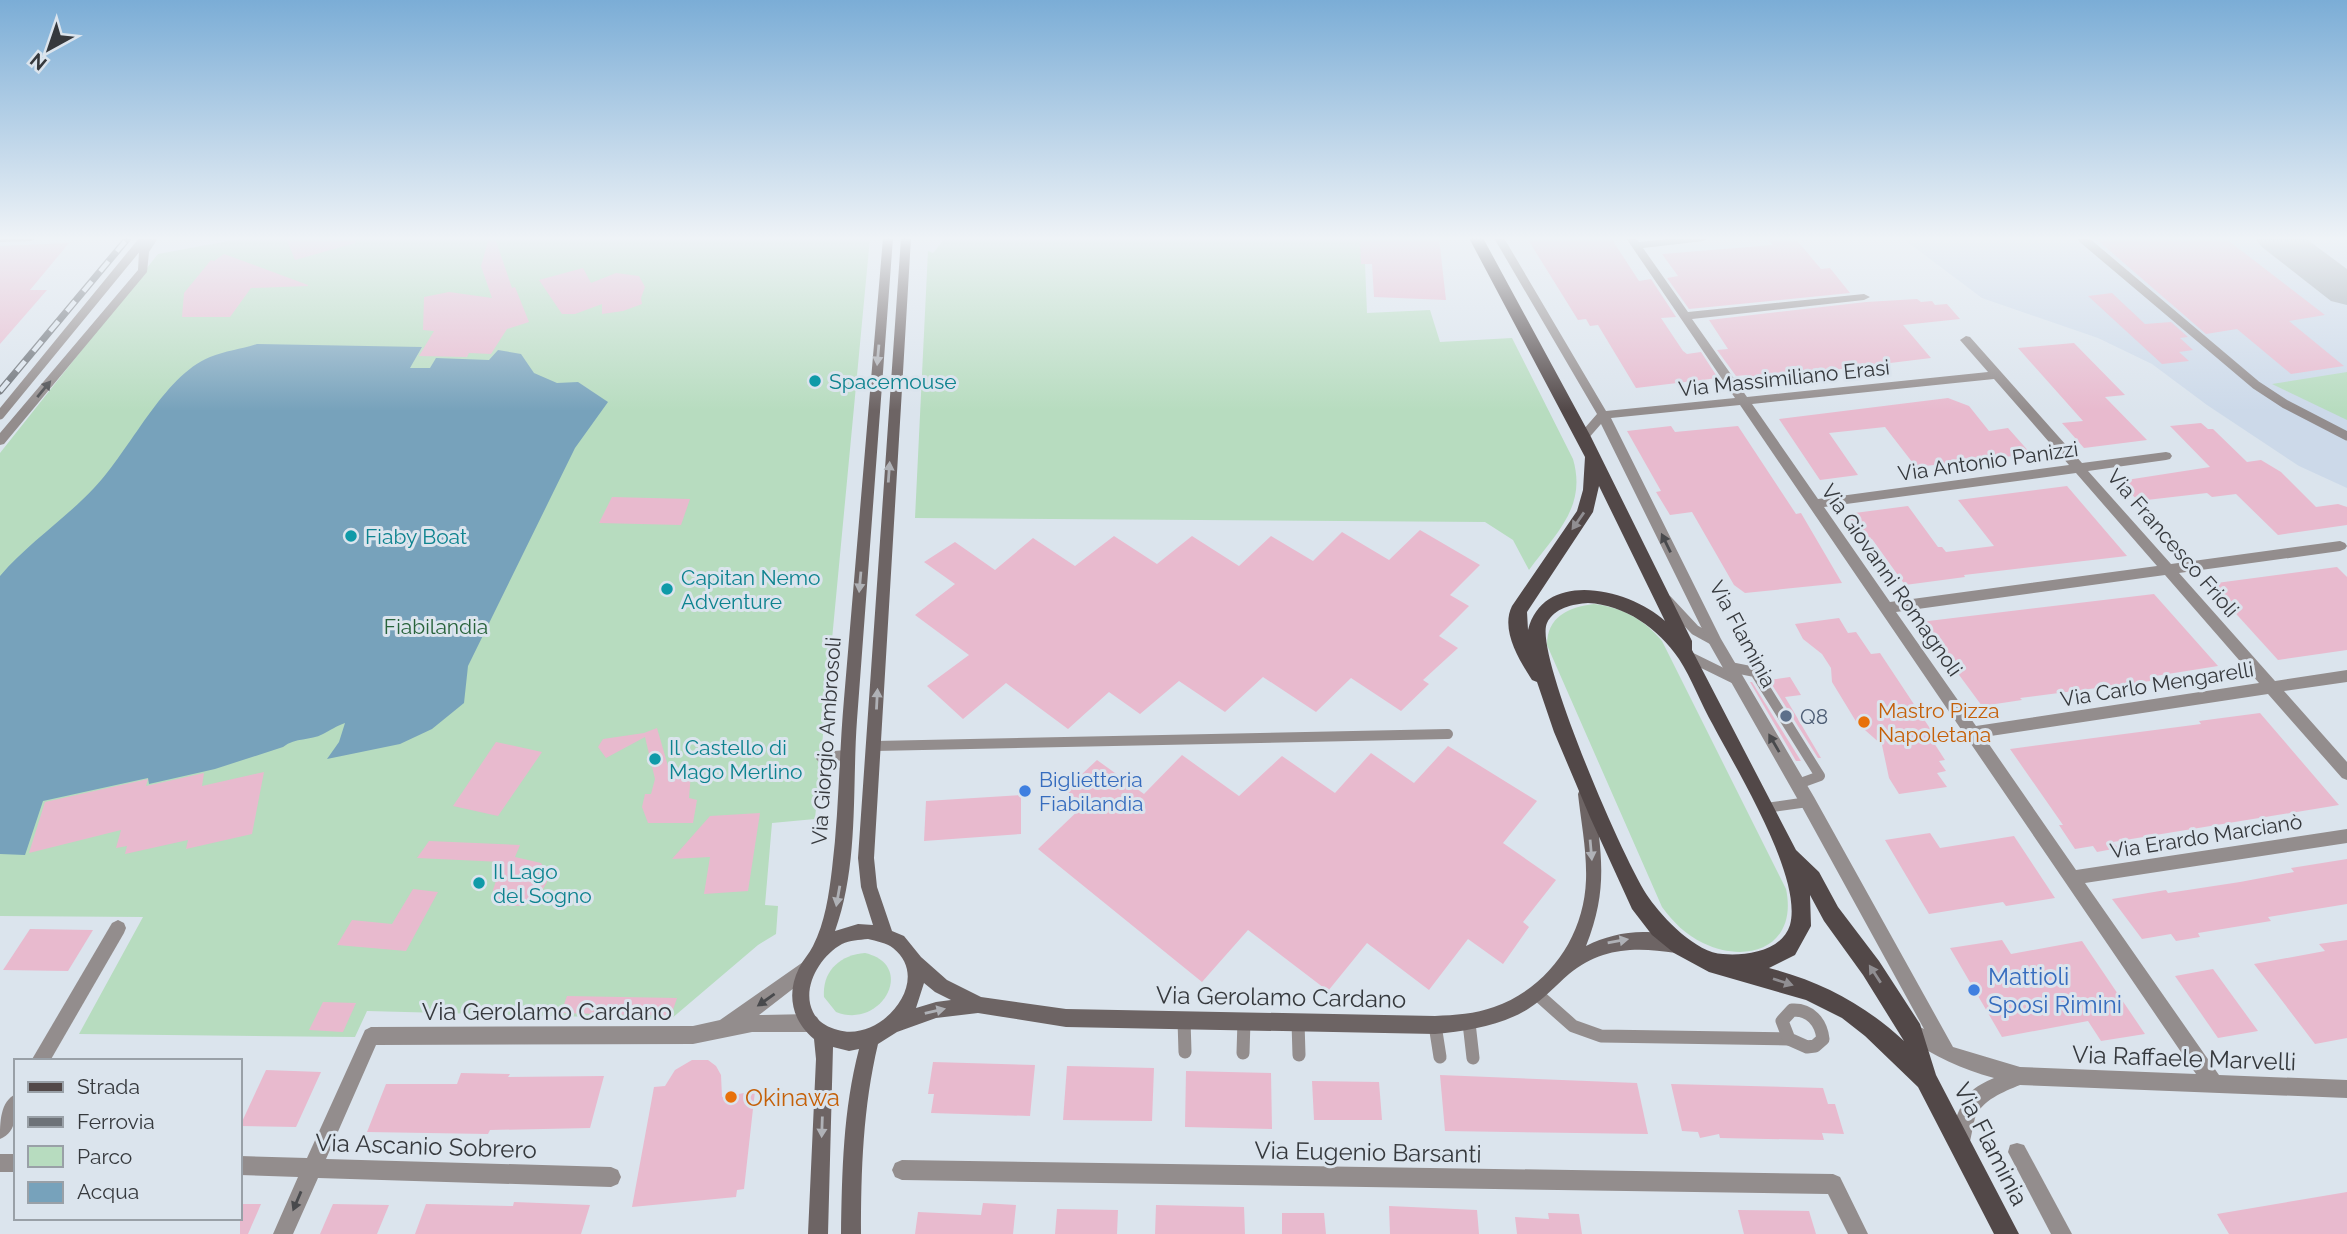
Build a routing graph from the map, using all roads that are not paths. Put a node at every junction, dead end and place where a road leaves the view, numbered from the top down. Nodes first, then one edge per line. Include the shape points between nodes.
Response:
1 (98, 296) edge
2 (122, 296) edge
3 (883, 296) edge
4 (902, 296) edge
5 (1507, 296) edge
6 (1533, 296) edge
7 (1670, 296) edge
8 (2151, 296) edge
9 (1864, 297) dead end
10 (1684, 316) junction
11 (1966, 340) dead end
12 (1998, 375) junction
13 (1743, 401) junction
14 (0, 415) edge
15 (1603, 415) junction
16 (2347, 436) edge
17 (1583, 437) junction
18 (0, 441) edge
19 (1592, 456) junction
20 (2166, 456) dead end
21 (2079, 468) junction
22 (1814, 504) junction
23 (2340, 546) dead end
24 (2168, 569) junction
25 (1660, 592) junction
26 (1886, 608) junction
27 (1715, 641) junction
28 (1685, 654) junction
29 (1733, 673) junction
30 (2347, 676) edge
31 (2272, 688) junction
32 (1551, 697) junction
33 (1972, 733) junction
34 (1448, 734) dead end
35 (875, 746) junction
36 (847, 755) junction
37 (821, 757) dead end
38 (2347, 773) edge
39 (1585, 782) junction
40 (1798, 784) junction
41 (1808, 802) junction
42 (1766, 808) junction
43 (2347, 836) edge
44 (1791, 855) junction
45 (2072, 878) junction
46 (118, 929) dead end
47 (884, 933) junction
48 (1676, 945) junction
49 (820, 950) junction
50 (915, 964) junction
51 (1717, 965) junction
52 (1566, 966) junction
53 (806, 968) junction
54 (1537, 994) junction
55 (978, 1005) junction
56 (1184, 1020) junction
57 (1244, 1021) junction
58 (1298, 1022) junction
59 (1469, 1023) junction
60 (894, 1024) junction
61 (1435, 1025) junction
62 (723, 1027) junction
63 (1921, 1027) junction
64 (817, 1029) junction
65 (871, 1037) junction
66 (1789, 1039) dead end
67 (1185, 1052) dead end
68 (1243, 1053) dead end
69 (1299, 1055) dead end
70 (1440, 1057) dead end
71 (1473, 1058) dead end
72 (41, 1059) edge
73 (2020, 1076) junction
74 (1926, 1079) junction
75 (2214, 1084) junction
76 (2347, 1089) edge
77 (14, 1106) edge
78 (0, 1130) edge
79 (1961, 1146) junction
80 (2017, 1152) dead end
81 (242, 1166) edge
82 (311, 1167) junction
83 (902, 1170) dead end
84 (611, 1177) dead end
85 (283, 1234) edge
86 (818, 1234) edge
87 (851, 1234) edge
88 (1858, 1234) edge
89 (2007, 1234) edge
90 (2062, 1234) edge

1 - 14 lane
18 -> 2 street
3 -> 36 main road, Via Giorgio Ambrosoli
35 -> 4 main road
5 - 17 main road, Via Flaminia
6 - 15 street, Via Flaminia
7 - 10 street, Via Giovanni Romagnoli
8 - 16 lane via 2251,384
9 - 10 street
10 - 13 street, Via Giovanni Romagnoli
11 - 12 street, Via Francesco Frioli
12 - 13 street, Via Massimiliano Erasi
12 - 21 street, Via Francesco Frioli
13 - 15 street, Via Massimiliano Erasi
13 - 22 street, Via Giovanni Romagnoli
15 - 17 street
27 -> 15 street, Via Flaminia
17 - 19 main road, Via Flaminia
19 - 25 main road, Via Flaminia
19 -> 32 main road, Via Flaminia via 1585,512 1518,611 1524,652
20 - 21 street, Via Antonio Panizzi
21 - 22 street, Via Antonio Panizzi
21 - 24 street, Via Francesco Frioli
22 - 26 street, Via Giovanni Romagnoli
23 - 24 street
24 - 26 street
24 - 31 street, Via Francesco Frioli
25 - 27 lane via 1695,630
25 - 28 main road, Via Flaminia
26 - 33 street, Via Giovanni Romagnoli
27 - 29 street, Via Flaminia
28 - 29 lane
28 - 32 main road, Via Flaminia via 1652,618 1626,603 1596,596 1568,599 1546,611 1536,631
28 - 42 main road, Via Flaminia
40 -> 29 street, Via Flaminia
29 - 40 lane via 1755,671 1819,776
30 - 31 street, Via Carlo Mengarelli
31 - 33 street, Via Carlo Mengarelli
31 - 38 street, Via Francesco Frioli
32 - 39 main road, Via Flaminia
33 - 45 street, Via Giovanni Romagnoli
34 - 35 lane
35 - 47 main road via 866,858 869,887
36 - 37 lane
36 -> 49 main road, Via Giorgio Ambrosoli via 839,893
39 - 48 main road, Via Flaminia via 1639,902 1661,933
39 -> 52 main road, Via Gerolamo Cardano via 1594,889 1586,935
40 - 41 street, Via Flaminia
41 - 42 lane
41 - 63 street, Via Flaminia
42 - 44 main road, Via Flaminia
43 - 45 street, Via Erardo Marcianò
44 - 51 main road, Via Flaminia via 1803,911 1795,940 1771,958 1741,966
63 -> 44 main road, Via Flaminia via 1871,968 1831,914 1812,878
45 - 75 street, Via Giovanni Romagnoli
46 - 72 street
47 - 49 main road via 851,933
47 - 50 main road via 908,950
48 - 51 main road, Via Flaminia
52 -> 48 main road, Via Gerolamo Cardano via 1605,944 1636,938
49 - 53 main road
50 - 55 main road, Via Gerolamo Cardano via 941,986
50 - 60 main road via 915,993
51 -> 74 main road, Via Flaminia via 1780,981 1837,1003 1870,1024
52 - 54 main road, Via Gerolamo Cardano
53 -> 62 street, Via Gerolamo Cardano
53 - 64 main road via 800,1000
54 - 59 main road, Via Gerolamo Cardano via 1505,1012
54 - 66 lane via 1588,1034
55 - 56 main road, Via Gerolamo Cardano via 1066,1018
60 -> 55 main road, Via Gerolamo Cardano via 936,1010
56 - 57 main road, Via Gerolamo Cardano
56 - 67 lane
57 - 58 main road, Via Gerolamo Cardano
57 - 68 lane
58 - 61 main road, Via Gerolamo Cardano
58 - 69 lane
59 - 61 main road, Via Gerolamo Cardano
59 - 71 lane
60 - 65 main road
61 - 70 lane
62 - 64 street, Via Gerolamo Cardano via 778,1019
62 - 82 street, Via Gerolamo Cardano via 693,1035 371,1036
63 - 73 street, Via Raffaele Marvelli via 1947,1053
63 - 74 main road, Via Flaminia
64 - 65 main road via 848,1041
64 -> 86 main road via 825,1059
65 - 87 main road via 852,1130
73 - 75 street, Via Raffaele Marvelli
73 - 79 street, Via Raffaele Marvelli via 1984,1090 1969,1110
74 - 79 main road, Via Flaminia
75 - 76 street, Via Raffaele Marvelli
77 - 78 street
79 - 89 main road, Via Flaminia
80 - 90 street, Via Flaminia
81 - 82 street, Via Ascanio Sobrero
82 - 84 street, Via Ascanio Sobrero
82 -> 85 street
83 - 88 street, Via Eugenio Barsanti via 1833,1184

